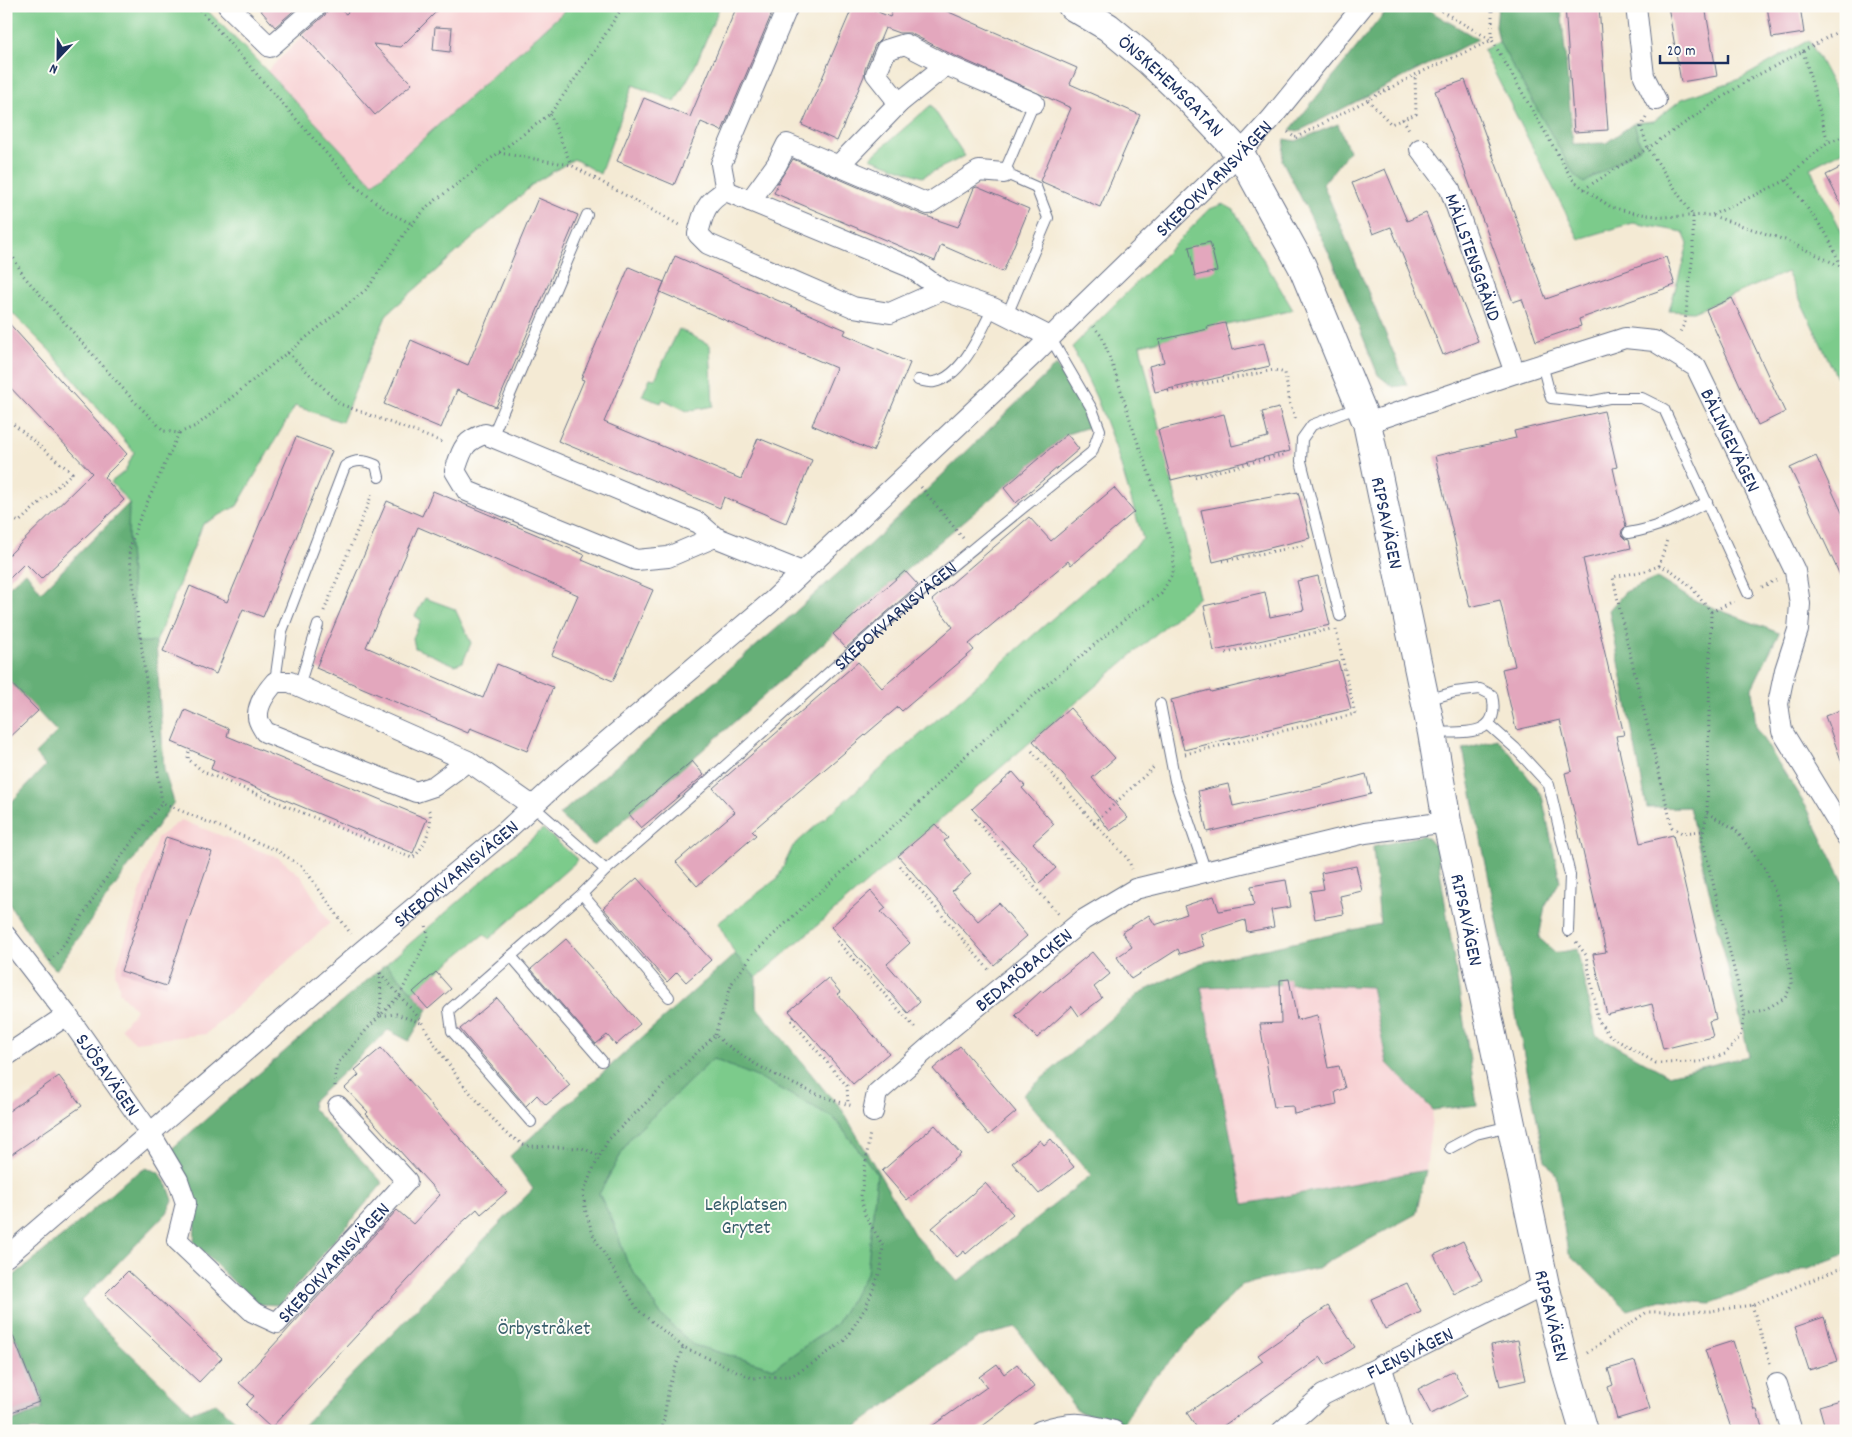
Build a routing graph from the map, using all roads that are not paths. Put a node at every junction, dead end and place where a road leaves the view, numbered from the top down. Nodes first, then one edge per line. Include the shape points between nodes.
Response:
1 (228, 6) edge
2 (318, 6) edge
3 (788, 6) edge
4 (1072, 6) edge
5 (1363, 6) edge
6 (1636, 6) edge
7 (946, 65) junction
8 (1656, 100) road end
9 (900, 103) junction
10 (1034, 103) joint
11 (1420, 149) dead end
12 (1240, 153) junction
13 (838, 166) junction
14 (1004, 173) junction
15 (726, 191) junction
16 (750, 202) junction
17 (587, 215) dead end
18 (942, 290) junction
19 (1000, 311) junction
20 (1050, 337) junction
21 (1542, 364) junction
22 (1515, 372) junction
23 (918, 380) dead end
24 (1363, 415) junction
25 (492, 437) junction
26 (379, 477) road end
27 (1707, 502) junction
28 (1628, 533) dead end
29 (715, 538) junction
30 (802, 572) junction
31 (1748, 593) dead end
32 (1340, 616) dead end
33 (318, 625) road end
34 (275, 682) junction
35 (299, 686) junction
36 (1425, 700) junction
37 (1160, 704) dead end
38 (1488, 724) junction
39 (1432, 733) junction
40 (468, 761) junction
41 (534, 806) junction
42 (1447, 822) junction
43 (1846, 836) edge
44 (606, 870) junction
45 (1206, 872) junction
46 (582, 894) junction
47 (1568, 931) road end
48 (6, 936) edge
49 (511, 956) junction
50 (669, 997) dead end
51 (67, 1016) junction
52 (6, 1056) edge
53 (602, 1061) dead end
54 (338, 1106) road end
55 (873, 1112) road end
56 (531, 1122) dead end
57 (1512, 1126) junction
58 (150, 1133) junction
59 (1450, 1148) dead end
60 (6, 1257) edge
61 (1545, 1285) junction
62 (1381, 1365) junction
63 (1777, 1384) road end
64 (1040, 1431) edge
65 (1114, 1431) edge
66 (1282, 1431) edge
67 (1401, 1431) edge
68 (1584, 1431) edge
69 (1792, 1431) edge

1 - 2 street via 270,47
3 - 15 street via 721,164
4 - 12 street, ÖNSKEHEMSGATAN via 1108,28 1150,62
5 - 12 street, SKEBOKVARNSVÄGEN
6 - 8 street via 1644,76
7 - 9 street
7 - 9 street via 905,44 886,50 876,74
7 - 10 street
9 - 13 street
10 - 14 lane
11 - 22 street, MÄLLSTENSGRÄND via 1450,189
12 - 20 street, SKEBOKVARNSVÄGEN
12 - 24 street, RIPSAVÄGEN via 1302,266
13 - 14 street via 928,204 979,171
13 - 16 street via 787,144
14 - 19 lane via 1036,188 1048,218
15 - 16 street
15 - 18 street via 714,198 706,209 698,234 708,244 853,307 890,313
16 - 18 street via 910,267
17 - 25 lane
18 - 19 street
19 - 20 street
19 - 23 lane via 960,366 933,383
20 - 30 street, SKEBOKVARNSVÄGEN
20 - 44 lane, SKEBOKVARNSVÄGEN via 1092,409 1100,430 1092,452 971,548
21 - 22 street, BÄLINGEVÄGEN
21 - 27 lane via 1551,398 1588,402 1642,398 1664,409
21 - 43 street, BÄLINGEVÄGEN via 1625,338 1654,341 1696,367 1795,572 1800,604 1798,630 1778,704 1782,731
22 - 24 street, BÄLINGEVÄGEN
24 - 32 lane via 1312,425 1302,439 1301,461
24 - 36 street, RIPSAVÄGEN
25 - 29 street via 699,522
25 - 29 street via 485,434 471,439 462,449 455,471 467,490 636,560 668,557
26 - 34 lane via 376,465 365,460 345,466 282,631
27 - 28 lane via 1650,530
27 - 31 lane
29 - 30 street
30 - 41 street, SKEBOKVARNSVÄGEN
33 - 35 lane
34 - 35 street, SKEBOKVARNSVÄGEN
34 - 40 street via 260,704 258,718 265,732 416,792 434,786
35 - 40 street, SKEBOKVARNSVÄGEN
36 - 38 lane via 1480,689 1492,695 1495,708
36 - 39 street, RIPSAVÄGEN
37 - 45 lane via 1175,781
38 - 39 lane via 1482,730
38 - 47 lane via 1549,785 1570,875
39 - 42 street, RIPSAVÄGEN
40 - 41 street, SKEBOKVARNSVÄGEN
41 - 44 lane, SKEBOKVARNSVÄGEN
41 - 58 street, SKEBOKVARNSVÄGEN
42 - 45 street, BEDARÖBACKEN via 1365,833
42 - 57 street, RIPSAVÄGEN
44 - 46 lane, SKEBOKVARNSVÄGEN
45 - 55 street, BEDARÖBACKEN via 1138,888 1083,920 877,1093
46 - 49 lane, SKEBOKVARNSVÄGEN
46 - 50 lane
48 - 51 street, SJÖSAVÄGEN
49 - 53 lane
49 - 56 lane, SKEBOKVARNSVÄGEN via 449,1010 452,1031
51 - 52 street, SJÖSAVÄGEN
51 - 58 street, SJÖSAVÄGEN
54 - 58 street, SKEBOKVARNSVÄGEN via 407,1181 277,1323 253,1312 177,1240 186,1203 178,1180
57 - 59 lane via 1476,1134
57 - 61 street, RIPSAVÄGEN
58 - 60 street, SKEBOKVARNSVÄGEN
61 - 62 street, FLENSVÄGEN
61 - 68 street, RIPSAVÄGEN
62 - 66 street, FLENSVÄGEN via 1323,1395
62 - 67 street
63 - 69 street
64 - 65 street via 1081,1422

